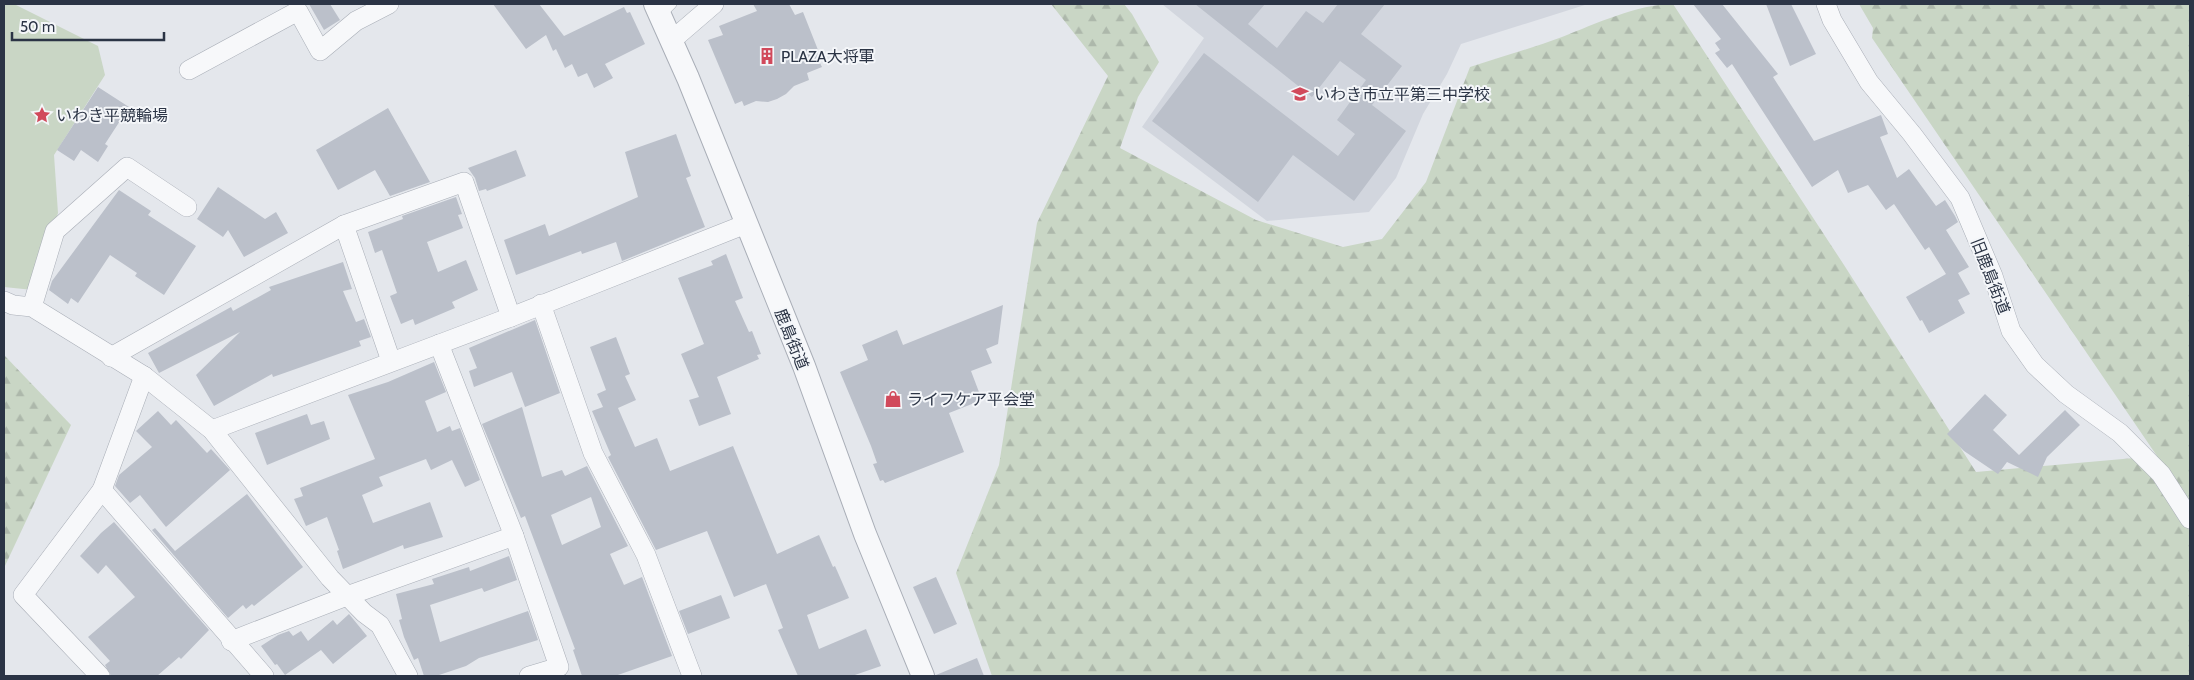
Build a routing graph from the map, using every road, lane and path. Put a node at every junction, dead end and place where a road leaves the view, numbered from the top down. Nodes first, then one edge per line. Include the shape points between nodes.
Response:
1 (389, 4) edge
2 (714, 4) edge
3 (1826, 4) edge
4 (663, 7) edge
5 (671, 41) junction
6 (189, 70) dead end
7 (187, 207) dead end
8 (344, 224) junction
9 (746, 224) junction
10 (4, 301) edge
11 (541, 304) junction
12 (32, 307) junction
13 (511, 317) junction
14 (439, 344) junction
15 (111, 357) junction
16 (392, 361) junction
17 (144, 376) junction
18 (212, 430) junction
19 (102, 490) junction
20 (2190, 519) edge
21 (514, 536) junction
22 (347, 596) junction
23 (232, 640) junction
24 (100, 676) edge
25 (264, 676) edge
26 (408, 676) edge
27 (529, 676) edge
28 (692, 676) edge
29 (923, 676) edge

1 - 6 street via 356,21 320,51 298,11
2 - 5 street
3 - 20 street, 旧鹿島街道 via 1869,82 1960,198 1993,276 2011,331 2036,365 2066,394 2120,433 2161,474
4 - 5 street, 鹿島街道
5 - 9 street, 鹿島街道
7 - 12 street via 127,167 55,231
8 - 13 street via 464,182
8 - 15 street
8 - 16 street
9 - 11 street
9 - 29 street, 鹿島街道
10 - 12 street
11 - 13 street
11 - 28 street via 593,453 646,555
12 - 15 street
13 - 14 street
14 - 16 street
14 - 21 street
15 - 17 street
16 - 18 street
17 - 18 street
17 - 19 street
18 - 22 street
19 - 23 street
19 - 24 street via 23,595
21 - 22 street
21 - 27 street via 559,666
22 - 23 street
22 - 26 street via 380,625
23 - 25 street

